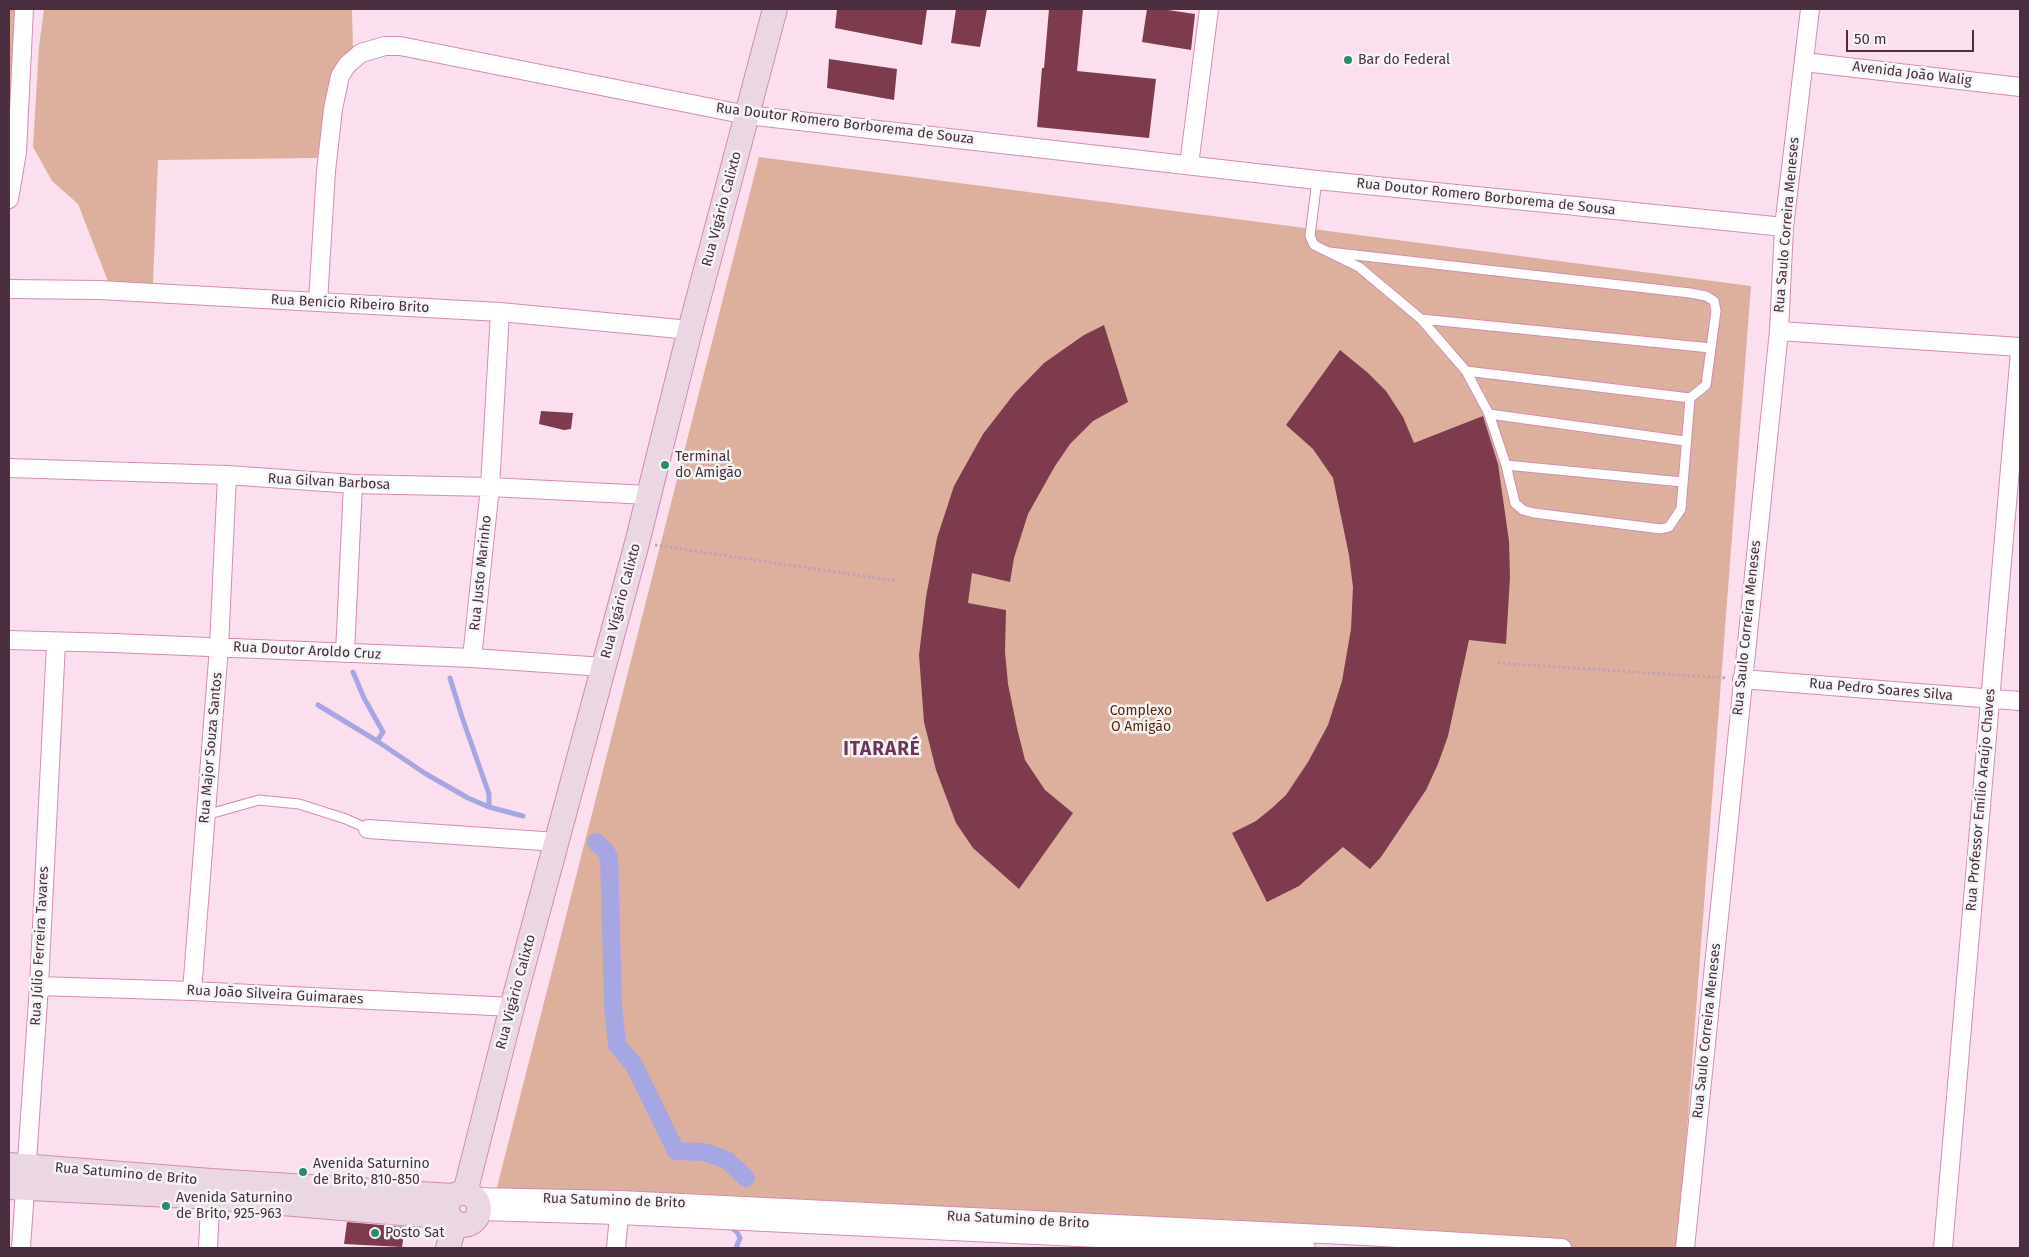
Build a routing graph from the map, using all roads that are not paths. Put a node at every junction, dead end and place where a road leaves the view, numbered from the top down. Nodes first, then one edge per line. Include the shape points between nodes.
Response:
1 (24, 9) edge
2 (775, 9) edge
3 (1208, 9) edge
4 (1810, 9) edge
5 (1804, 62) junction
6 (2020, 87) edge
7 (747, 115) junction
8 (13, 152) edge
9 (1189, 165) junction
10 (1316, 180) junction
11 (9, 199) edge
12 (1784, 227) junction
13 (1329, 252) junction
14 (9, 289) edge
15 (318, 302) junction
16 (500, 312) junction
17 (1421, 318) junction
18 (690, 330) junction
19 (1779, 331) junction
20 (2020, 347) edge
21 (1711, 348) junction
22 (2020, 352) edge
23 (1466, 371) junction
24 (1690, 398) junction
25 (1489, 414) junction
26 (1685, 442) junction
27 (1506, 464) junction
28 (9, 468) edge
29 (227, 476) junction
30 (1682, 482) junction
31 (353, 484) junction
32 (490, 487) junction
33 (648, 495) junction
34 (9, 640) edge
35 (56, 643) junction
36 (219, 647) junction
37 (345, 653) junction
38 (472, 658) junction
39 (604, 667) junction
40 (1742, 679) junction
41 (1990, 699) junction
42 (2020, 701) edge
43 (206, 814) junction
44 (368, 829) joint
45 (557, 842) junction
46 (39, 986) junction
47 (192, 991) junction
48 (512, 1007) junction
49 (17, 1176) edge
50 (211, 1189) junction
51 (463, 1206) junction
52 (619, 1207) junction
53 (1177, 1239) edge
54 (1364, 1242) edge
55 (21, 1248) edge
56 (208, 1248) edge
57 (448, 1248) edge
58 (616, 1248) edge
59 (1306, 1248) edge
60 (1562, 1248) edge
61 (1685, 1248) edge
62 (1943, 1248) edge

1 - 8 street
2 - 7 main road, Rua Vigário Calixto
3 - 9 street
4 - 5 street, Rua Saulo Correira Meneses
5 - 6 street, Avenida João Walig
5 - 12 street, Rua Saulo Correira Meneses
7 - 9 street, Rua Doutor Romero Borborema de Souza
7 - 15 street, Rua Doutor Romero Borborema de Souza via 400,46 385,46 361,53 340,76 333,109
7 - 18 main road, Rua Vigário Calixto
8 - 11 street
9 - 10 street, Rua Doutor Romero Borborema de Sousa
10 - 12 street, Rua Doutor Romero Borborema de Sousa
10 - 13 lane via 1310,236 1314,244
12 - 19 street, Rua Saulo Correira Meneses
13 - 17 lane via 1359,267
13 - 21 lane via 1706,296 1714,301 1716,311
14 - 15 street, Rua Benício Ribeiro Brito via 99,290
15 - 16 street, Rua Benício Ribeiro Brito
16 - 18 street, Rua Benício Ribeiro Brito
16 - 32 street, Rua Justo Marinho
17 - 21 lane
17 - 23 lane
18 - 33 main road, Rua Vigário Calixto
19 - 20 street
19 - 40 street, Rua Saulo Correira Meneses
21 - 24 lane via 1706,385
22 - 41 street, Rua Professor Emílio Araújo Chaves
23 - 24 lane
23 - 25 lane
24 - 26 lane
25 - 26 lane
25 - 27 lane
26 - 30 lane
27 - 30 lane
27 - 30 lane via 1516,503 1523,510 1660,529 1669,527 1681,509
28 - 29 street, Rua Gilvan Barbosa
29 - 31 street, Rua Gilvan Barbosa
29 - 36 street, Rua Major Souza Santos
31 - 32 street, Rua Gilvan Barbosa
31 - 37 street
32 - 33 street, Rua Gilvan Barbosa
32 - 38 street, Rua Justo Marinho
33 - 39 main road, Rua Vigário Calixto
34 - 35 street, Rua Doutor Aroldo Cruz
35 - 36 street, Rua Doutor Aroldo Cruz
35 - 46 street, Rua Júlio Ferreira Tavares
36 - 37 street, Rua Doutor Aroldo Cruz
36 - 43 street, Rua Major Souza Santos
37 - 38 street, Rua Doutor Aroldo Cruz
38 - 39 street, Rua Doutor Aroldo Cruz
39 - 45 main road, Rua Vigário Calixto
40 - 41 street, Rua Pedro Soares Silva
40 - 61 street, Rua Saulo Correira Meneses
41 - 42 street, Rua Pedro Soares Silva
41 - 62 street, Rua Professor Emílio Araújo Chaves
43 - 44 lane via 259,800 299,804
43 - 47 street, Rua Major Souza Santos
44 - 45 street
45 - 48 main road, Rua Vigário Calixto
46 - 47 street, Rua João Silveira Guimaraes
46 - 49 street, Rua Júlio Ferreira Tavares
47 - 48 street, Rua João Silveira Guimaraes
48 - 51 main road, Rua Vigário Calixto
49 - 50 main road, Rua Satumino de Brito
49 - 55 street, Rua Júlio Ferreira Tavares
50 - 51 main road, Rua Satumino de Brito
50 - 56 street
51 - 52 street, Rua Satumino de Brito
51 - 57 main road, Rua Vigário Calixto
52 - 53 street, Rua Satumino de Brito
52 - 58 street
53 - 54 street, Rua Satumino de Brito
53 - 59 street, Rua Satumino de Brito
54 - 60 street, Rua Satumino de Brito

